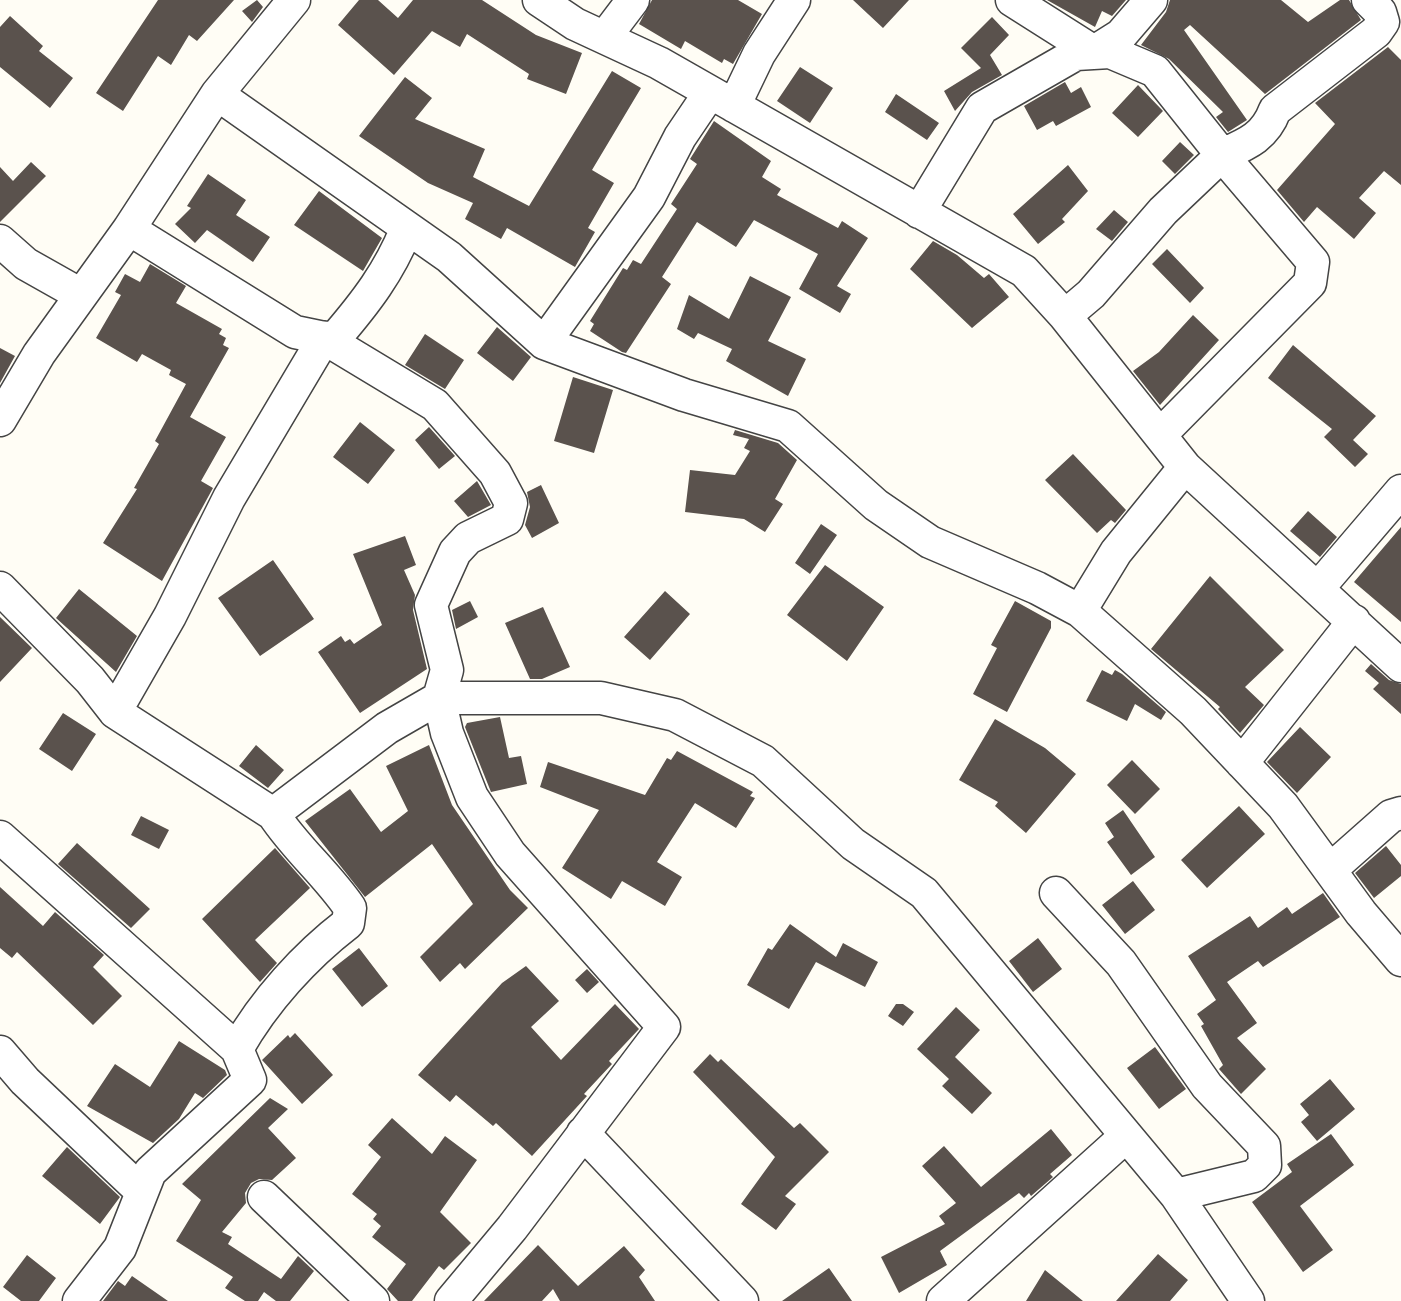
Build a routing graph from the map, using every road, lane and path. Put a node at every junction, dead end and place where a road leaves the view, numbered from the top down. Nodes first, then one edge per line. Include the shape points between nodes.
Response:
1 (539, 0) edge
2 (633, 0) edge
3 (794, 0) edge
4 (1012, 0) edge
5 (1151, 0) edge
6 (1368, 0) edge
7 (288, 2) edge
8 (605, 37) junction
9 (1094, 52) junction
10 (217, 94) junction
11 (721, 100) junction
12 (1222, 155) junction
13 (919, 212) junction
14 (129, 229) junction
15 (406, 230) junction
16 (0, 241) edge
17 (81, 295) junction
18 (1065, 316) junction
19 (324, 338) junction
20 (544, 343) junction
21 (0, 420) edge
22 (1160, 435) junction
23 (1185, 467) junction
24 (1401, 491) edge
25 (1319, 587) junction
26 (0, 588) edge
27 (1080, 611) junction
28 (1354, 621) junction
29 (1401, 666) edge
30 (439, 698) junction
31 (115, 712) junction
32 (1242, 763) junction
33 (1401, 813) edge
34 (273, 814) junction
35 (0, 837) edge
36 (1330, 870) junction
37 (1056, 893) dead end
38 (1401, 960) edge
39 (237, 1049) junction
40 (0, 1052) edge
41 (583, 1133) junction
42 (1126, 1136) junction
43 (141, 1191) junction
44 (1176, 1195) junction
45 (264, 1197) dead end
46 (79, 1301) edge
47 (373, 1301) edge
48 (451, 1301) edge
49 (742, 1301) edge
50 (943, 1301) edge
51 (1248, 1301) edge

1 - 8 street
2 - 8 street
3 - 11 street
4 - 9 street
5 - 9 street via 1121,35
6 - 12 street via 1383,22 1376,32 1275,110 1256,140
7 - 10 street
8 - 11 street
9 - 12 street via 1110,52 1155,71
9 - 13 street via 1076,54 982,108
10 - 14 street
10 - 15 street
11 - 13 street
11 - 20 street via 680,137 649,197
12 - 18 street
12 - 22 street via 1313,262 1310,283
13 - 18 street via 1024,271
14 - 17 street
14 - 19 street via 295,332
15 - 19 street via 374,293 336,337
15 - 20 street via 449,257
16 - 17 street via 26,264
17 - 21 street
18 - 22 street
19 - 30 street via 435,405 495,473 511,503 507,519 468,538 455,552 438,584 431,605 447,670
19 - 31 street via 229,498
20 - 27 street via 684,395 788,426 876,505 930,542
22 - 23 street
23 - 25 street
23 - 27 street via 1116,552
24 - 25 street
25 - 28 street
26 - 31 street
27 - 32 street via 1193,711
28 - 29 street
28 - 32 street
30 - 34 street via 387,728
30 - 41 street via 472,797 510,854 664,1027
30 - 42 street via 601,698 675,715 763,761 853,844 924,893
31 - 34 street
32 - 36 street via 1283,806
33 - 36 street
34 - 39 street via 294,846 350,908 348,923 318,946 249,1027
35 - 39 street
36 - 38 street
37 - 44 street via 1121,963 1207,1086 1264,1146 1265,1165 1254,1176
39 - 43 street via 250,1080 150,1172
40 - 43 street
41 - 48 street
41 - 49 street
42 - 44 street
42 - 50 street
43 - 46 street via 120,1248
44 - 51 street
45 - 47 street

